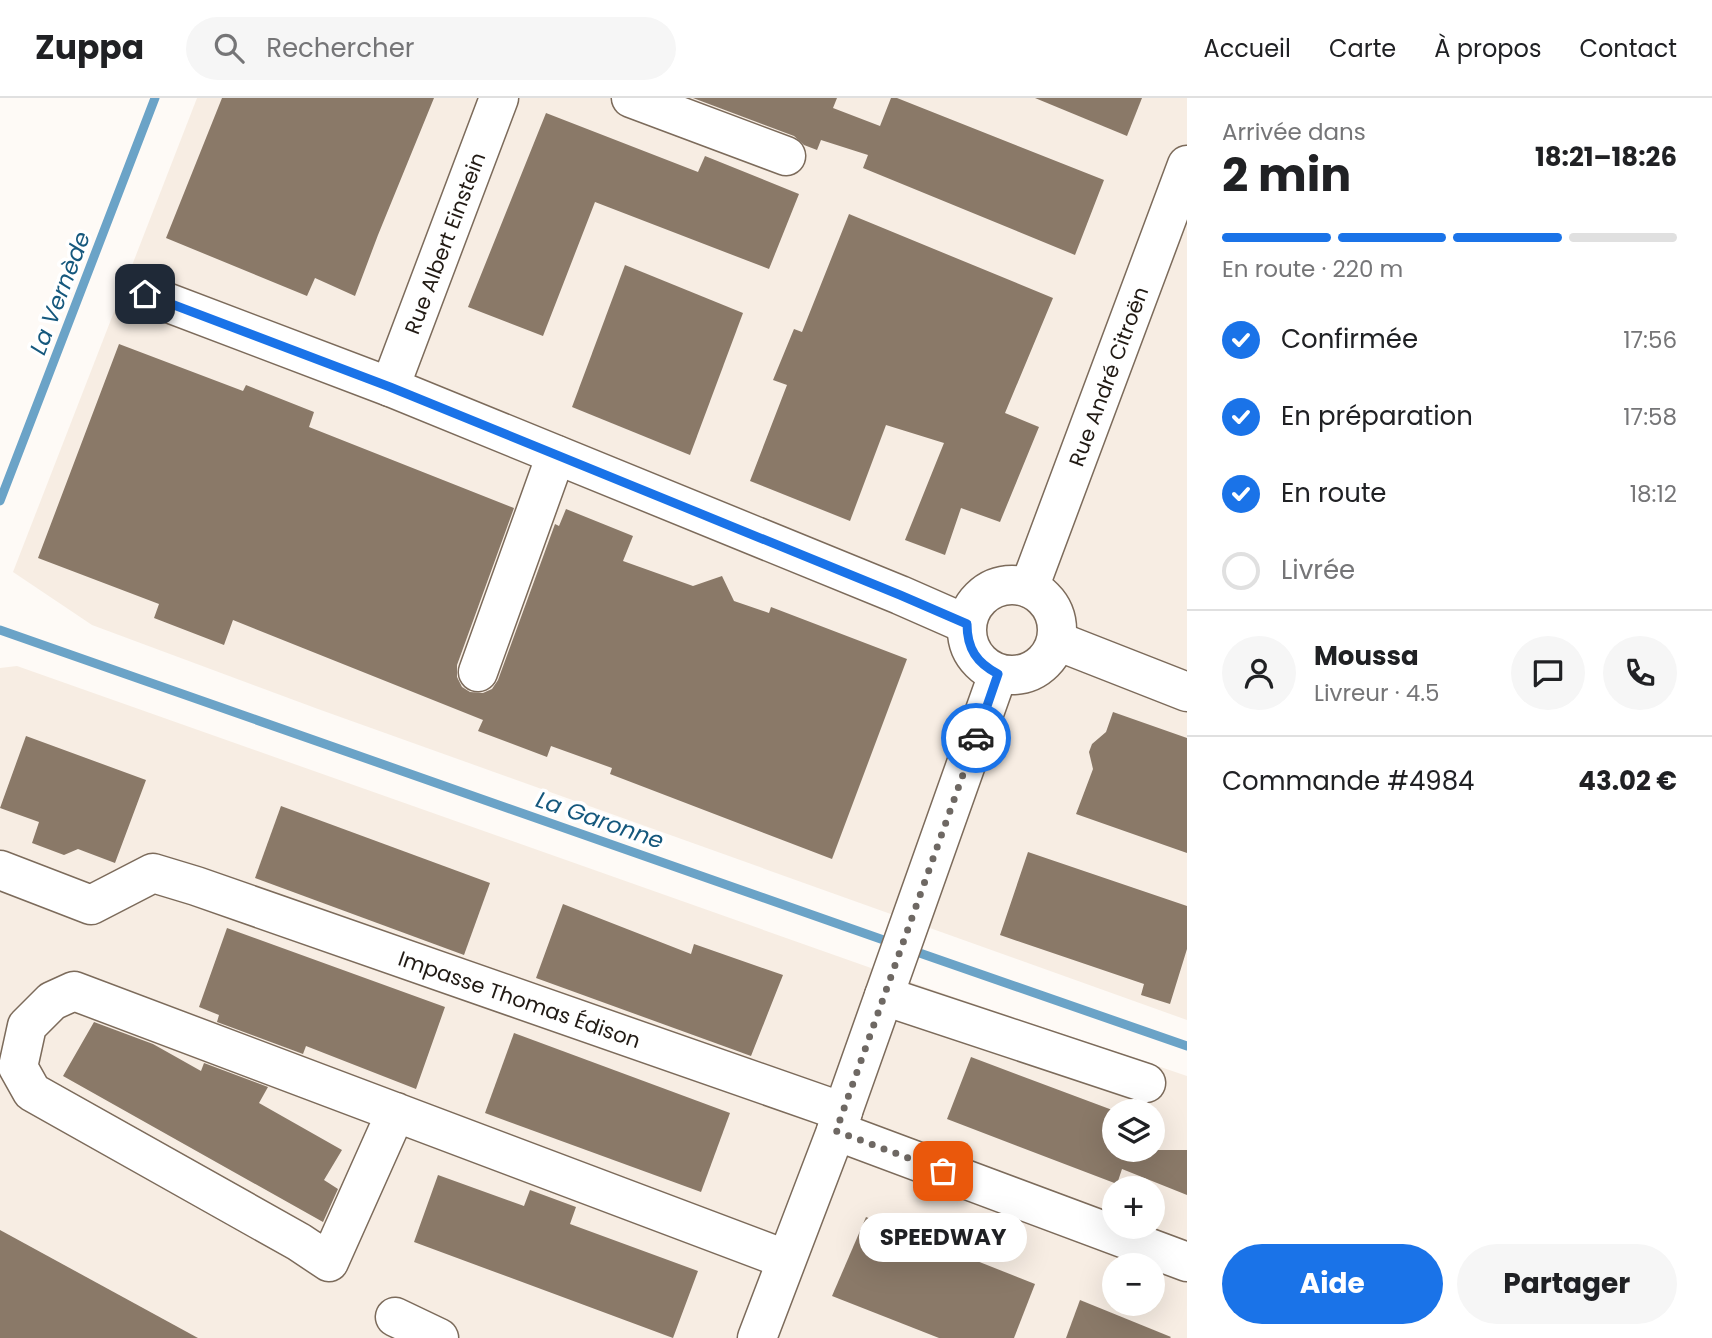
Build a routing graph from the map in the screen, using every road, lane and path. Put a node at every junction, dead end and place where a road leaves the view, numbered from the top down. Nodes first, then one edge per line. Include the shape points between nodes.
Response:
1 (499, 98) edge
2 (631, 98) edge
3 (694, 109) edge
4 (786, 156) dead end
5 (1187, 165) edge
6 (145, 294) dead end
7 (390, 387) junction
8 (556, 455) junction
9 (1029, 587) junction
10 (967, 624) junction
11 (1057, 641) junction
12 (478, 672) dead end
13 (998, 674) junction
14 (1187, 692) edge
15 (0, 870) edge
16 (888, 983) junction
17 (11, 1043) edge
18 (1146, 1083) dead end
19 (396, 1112) junction
20 (839, 1122) junction
21 (785, 1259) junction
22 (1187, 1262) edge
23 (395, 1317) dead end
24 (439, 1338) edge
25 (757, 1338) edge

1 - 7 street, Rue Albert Einstein
2 - 3 street
3 - 4 street
5 - 9 street, Rue André Citroën
6 - 7 street
7 - 8 street
8 - 10 street
8 - 12 street
9 - 10 street via 991,590 978,600
9 - 11 street via 1054,611
10 - 13 street via 972,652
11 - 13 street via 1034,671 1019,676
11 - 14 street
13 - 16 street
15 - 20 street, Impasse Thomas Édison via 91,905 153,873 197,886
16 - 18 street
16 - 20 street
17 - 19 street via 52,1001 74,991
17 - 19 street via 32,1092 329,1262
19 - 21 street
20 - 21 street
20 - 22 street, Impasse Thomas Édison
21 - 25 street
23 - 24 street

